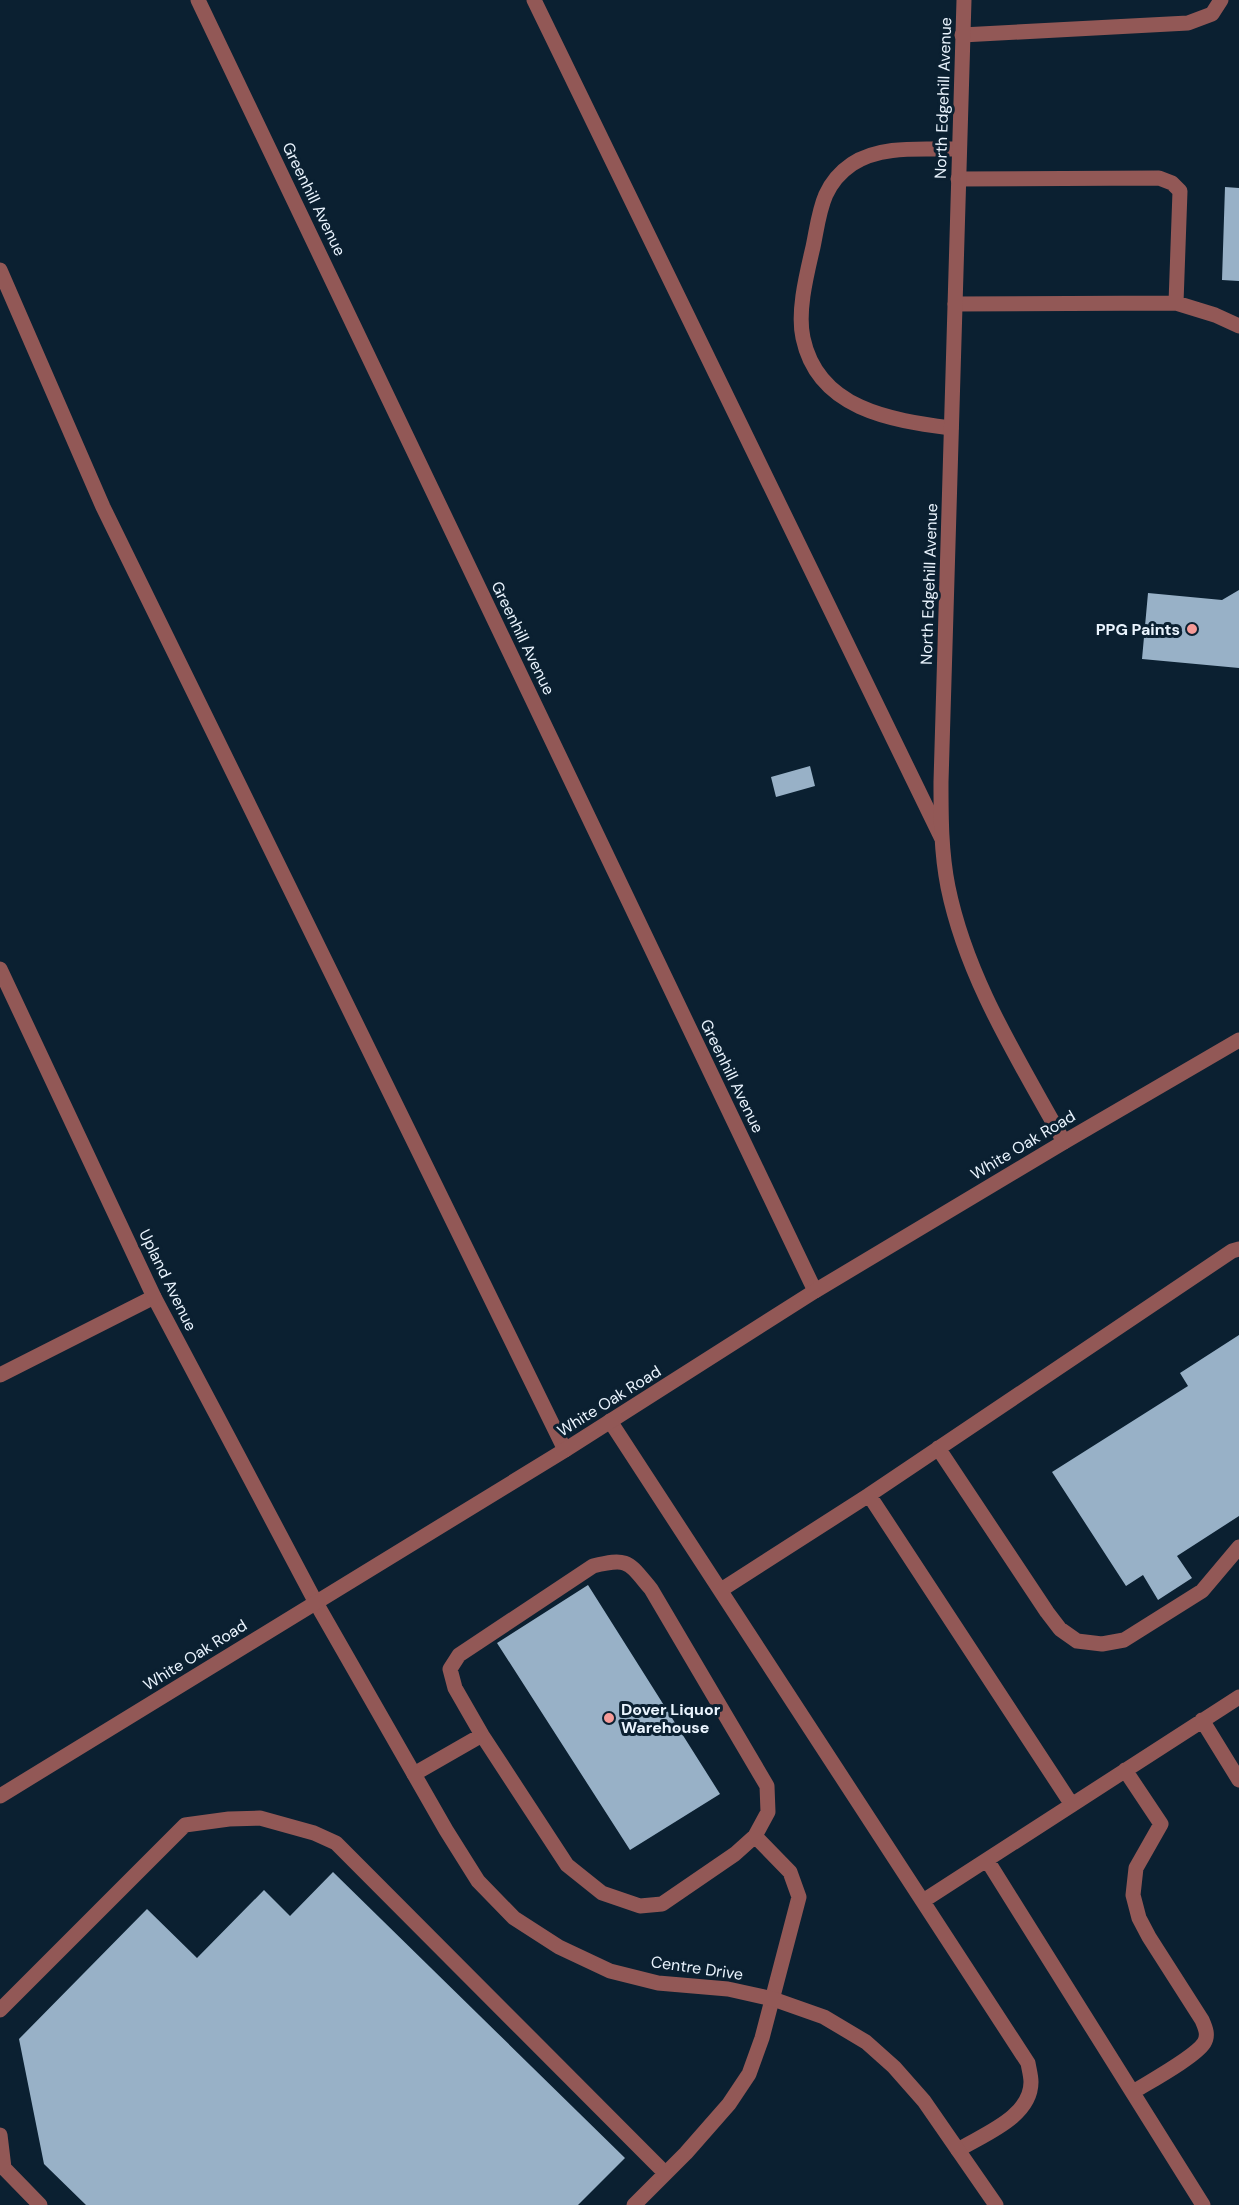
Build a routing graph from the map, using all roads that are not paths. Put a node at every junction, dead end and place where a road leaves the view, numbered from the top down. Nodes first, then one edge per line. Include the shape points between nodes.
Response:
1 (198, 0) edge
2 (534, 0) edge
3 (964, 0) edge
4 (1221, 0) edge
5 (962, 35) junction
6 (959, 149) junction
7 (958, 179) junction
8 (0, 270) edge
9 (1176, 303) junction
10 (955, 304) junction
11 (1239, 326) edge
12 (951, 428) junction
13 (941, 837) junction
14 (0, 969) edge
15 (1239, 1040) edge
16 (1064, 1142) junction
17 (1239, 1250) edge
18 (815, 1291) junction
19 (154, 1297) junction
20 (0, 1375) edge
21 (610, 1421) junction
22 (938, 1448) junction
23 (565, 1450) junction
24 (869, 1495) junction
25 (1239, 1548) edge
26 (721, 1590) junction
27 (315, 1601) junction
28 (1239, 1697) edge
29 (1202, 1720) junction
30 (482, 1736) junction
31 (1125, 1770) junction
32 (414, 1774) junction
33 (1239, 1780) edge
34 (0, 1796) edge
35 (1072, 1805) junction
36 (755, 1836) junction
37 (987, 1860) junction
38 (923, 1901) junction
39 (773, 1999) junction
40 (0, 2010) edge
41 (1133, 2092) junction
42 (0, 2135) edge
43 (958, 2150) junction
44 (664, 2174) junction
45 (39, 2205) edge
46 (634, 2205) edge
47 (996, 2205) edge
48 (1203, 2205) edge

1 - 18 street, Greenhill Avenue
2 - 13 street
3 - 5 street, North Edgehill Avenue
4 - 5 street via 1212,14 1188,23
5 - 6 street, North Edgehill Avenue
6 - 7 street, North Edgehill Avenue
6 - 12 street via 882,151 854,162 835,177 826,192 815,237 802,314 803,337 814,366 828,387 854,404 890,418
7 - 9 street via 1159,178 1172,183 1180,191
7 - 10 street, North Edgehill Avenue
8 - 23 street via 103,507
9 - 10 street
9 - 11 street
10 - 12 street, North Edgehill Avenue
12 - 13 street, North Edgehill Avenue
13 - 16 street, North Edgehill Avenue via 947,886 977,981
14 - 19 street, Upland Avenue
15 - 16 street, White Oak Road
16 - 18 street, White Oak Road
17 - 22 street via 1232,1251
18 - 21 street, White Oak Road
19 - 20 street
19 - 27 street, Upland Avenue
21 - 23 street, White Oak Road
21 - 26 street
22 - 24 street
22 - 25 street via 1047,1612 1060,1629 1077,1641 1102,1644 1124,1640 1202,1591
23 - 27 street, White Oak Road
24 - 26 street
24 - 35 street
26 - 38 street
27 - 32 street, Centre Drive
27 - 34 street, White Oak Road
28 - 29 street
29 - 31 street
29 - 33 street
30 - 32 street
30 - 36 street via 567,1865 602,1893 640,1906 662,1904
30 - 36 street via 455,1688 450,1669 459,1655 593,1566 616,1560 629,1564 651,1589 767,1786 768,1812
31 - 35 street
31 - 41 street via 1161,1824 1136,1868 1133,1895 1139,1918 1207,2032 1205,2042 1186,2059
32 - 39 street, Centre Drive via 478,1881 514,1918 559,1947 610,1971 658,1983 728,1989
35 - 37 street
36 - 39 street via 790,1872 799,1897
37 - 38 street
37 - 41 street
38 - 43 street via 1028,2063 1031,2082 1026,2102 1010,2119
39 - 43 street, Centre Drive via 824,2017 866,2042 924,2101
39 - 44 street via 749,2074 729,2104
40 - 44 street via 184,1825 260,1818 336,1843
41 - 48 street
42 - 45 street via 4,2168
43 - 47 street, Centre Drive
44 - 46 street

